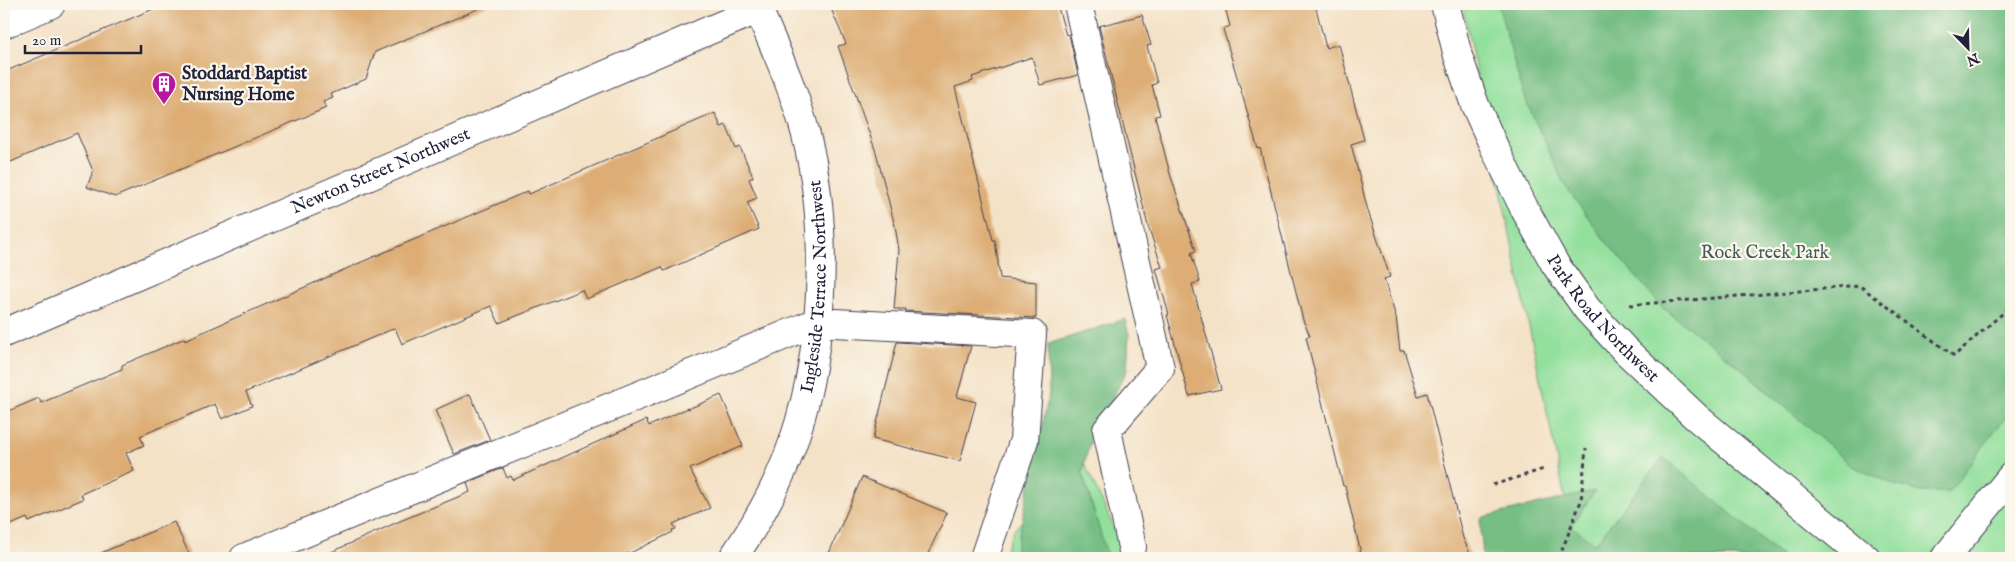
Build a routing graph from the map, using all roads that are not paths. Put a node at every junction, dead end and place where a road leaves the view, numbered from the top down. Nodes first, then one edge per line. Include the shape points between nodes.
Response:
1 (51, 4) edge
2 (1078, 4) edge
3 (1445, 4) edge
4 (757, 7) edge
5 (4, 24) edge
6 (817, 322) junction
7 (4, 333) edge
8 (2011, 477) edge
9 (1132, 547) dead end
10 (244, 558) edge
11 (733, 558) edge
12 (984, 558) edge
13 (1866, 558) edge
14 (1945, 558) edge

1 - 5 street
2 - 9 street via 1160,368 1107,430
3 - 13 street, Park Road Northwest via 1475,105 1496,151 1550,255 1587,309 1625,350 1696,416
4 - 6 street, Ingleside Terrace Northwest via 797,105 815,181 821,264
4 - 7 street, Newton Street Northwest
6 - 10 street
6 - 11 street, Ingleside Terrace Northwest via 808,383 795,436 775,487
6 - 12 street via 1032,334 1024,440
8 - 14 street

